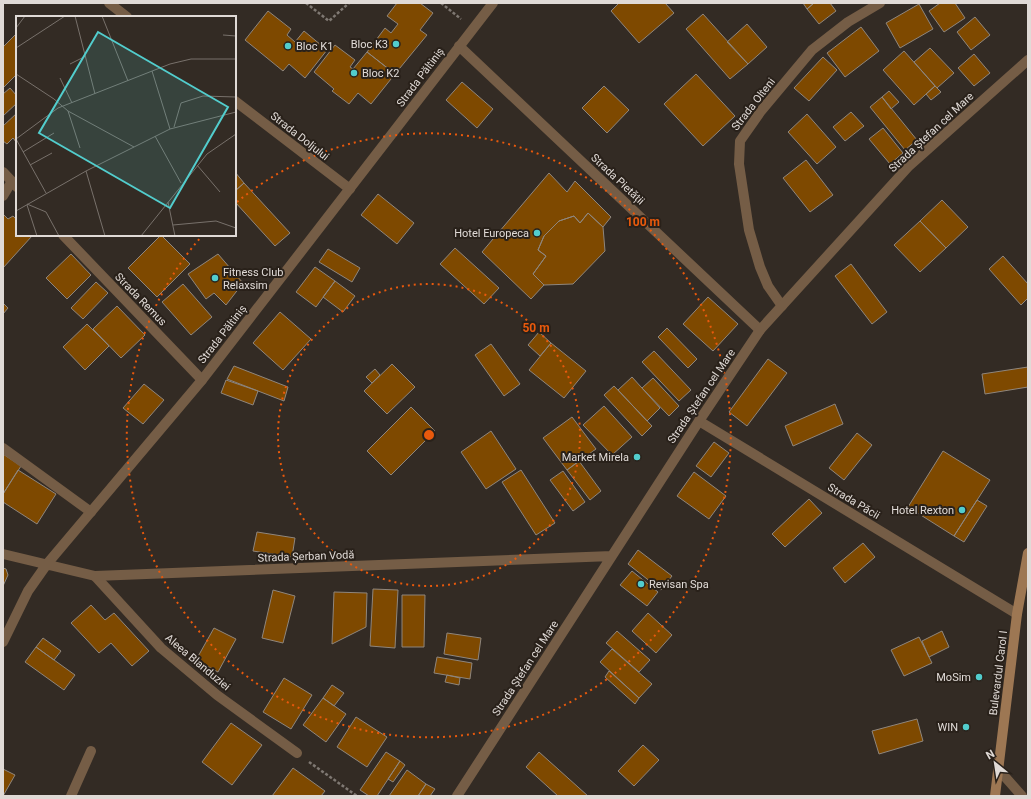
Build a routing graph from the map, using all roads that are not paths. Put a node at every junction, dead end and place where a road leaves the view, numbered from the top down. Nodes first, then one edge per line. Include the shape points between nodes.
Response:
1 (109, 3) edge
2 (493, 3) edge
3 (880, 3) edge
4 (126, 16) edge
5 (459, 46) junction
6 (1028, 60) edge
7 (236, 102) edge
8 (3, 172) edge
9 (14, 184) edge
10 (350, 189) junction
11 (3, 196) edge
12 (64, 236) edge
13 (782, 306) junction
14 (760, 330) junction
15 (202, 380) junction
16 (699, 420) junction
17 (3, 448) edge
18 (91, 512) junction
19 (1028, 553) edge
20 (3, 554) edge
21 (612, 556) junction
22 (47, 564) junction
23 (95, 576) junction
24 (1017, 614) junction
25 (3, 642) edge
26 (90, 751) dead end
27 (297, 753) road end
28 (999, 770) junction
29 (71, 796) edge
30 (457, 796) edge
31 (995, 796) edge
32 (1022, 796) edge

1 - 4 street
2 - 5 street, Strada Păltiniș
3 - 13 street, Strada Olteni via 848,22 812,50 761,111 740,141 739,164 750,230 760,267 768,286
5 - 10 street, Strada Păltiniș
5 - 14 street, Strada Pietății
6 - 13 street, Strada Ștefan cel Mare via 908,166
7 - 10 street, Strada Doljului
8 - 9 street
9 - 11 street
10 - 15 street, Strada Păltiniș
12 - 15 street, Strada Remus
13 - 14 street, Strada Ștefan cel Mare
14 - 16 street, Strada Ștefan cel Mare
15 - 18 street, Strada Păltiniș
16 - 21 street, Strada Ștefan cel Mare
16 - 24 street, Strada Păcii
17 - 18 street
18 - 22 street, Strada Păltiniș
19 - 24 main road, Bulevardul Carol I
20 - 22 street, Strada Șerban Vodă
21 - 23 street, Strada Șerban Vodă
21 - 30 street, Strada Ștefan cel Mare
22 - 23 street, Strada Șerban Vodă
22 - 25 street, Strada Păltiniș via 28,591
23 - 27 street, Aleea Blanduziei via 161,648 217,695
24 - 28 main road, Bulevardul Carol I
26 - 29 street
28 - 31 main road, Bulevardul Carol I
28 - 32 street

